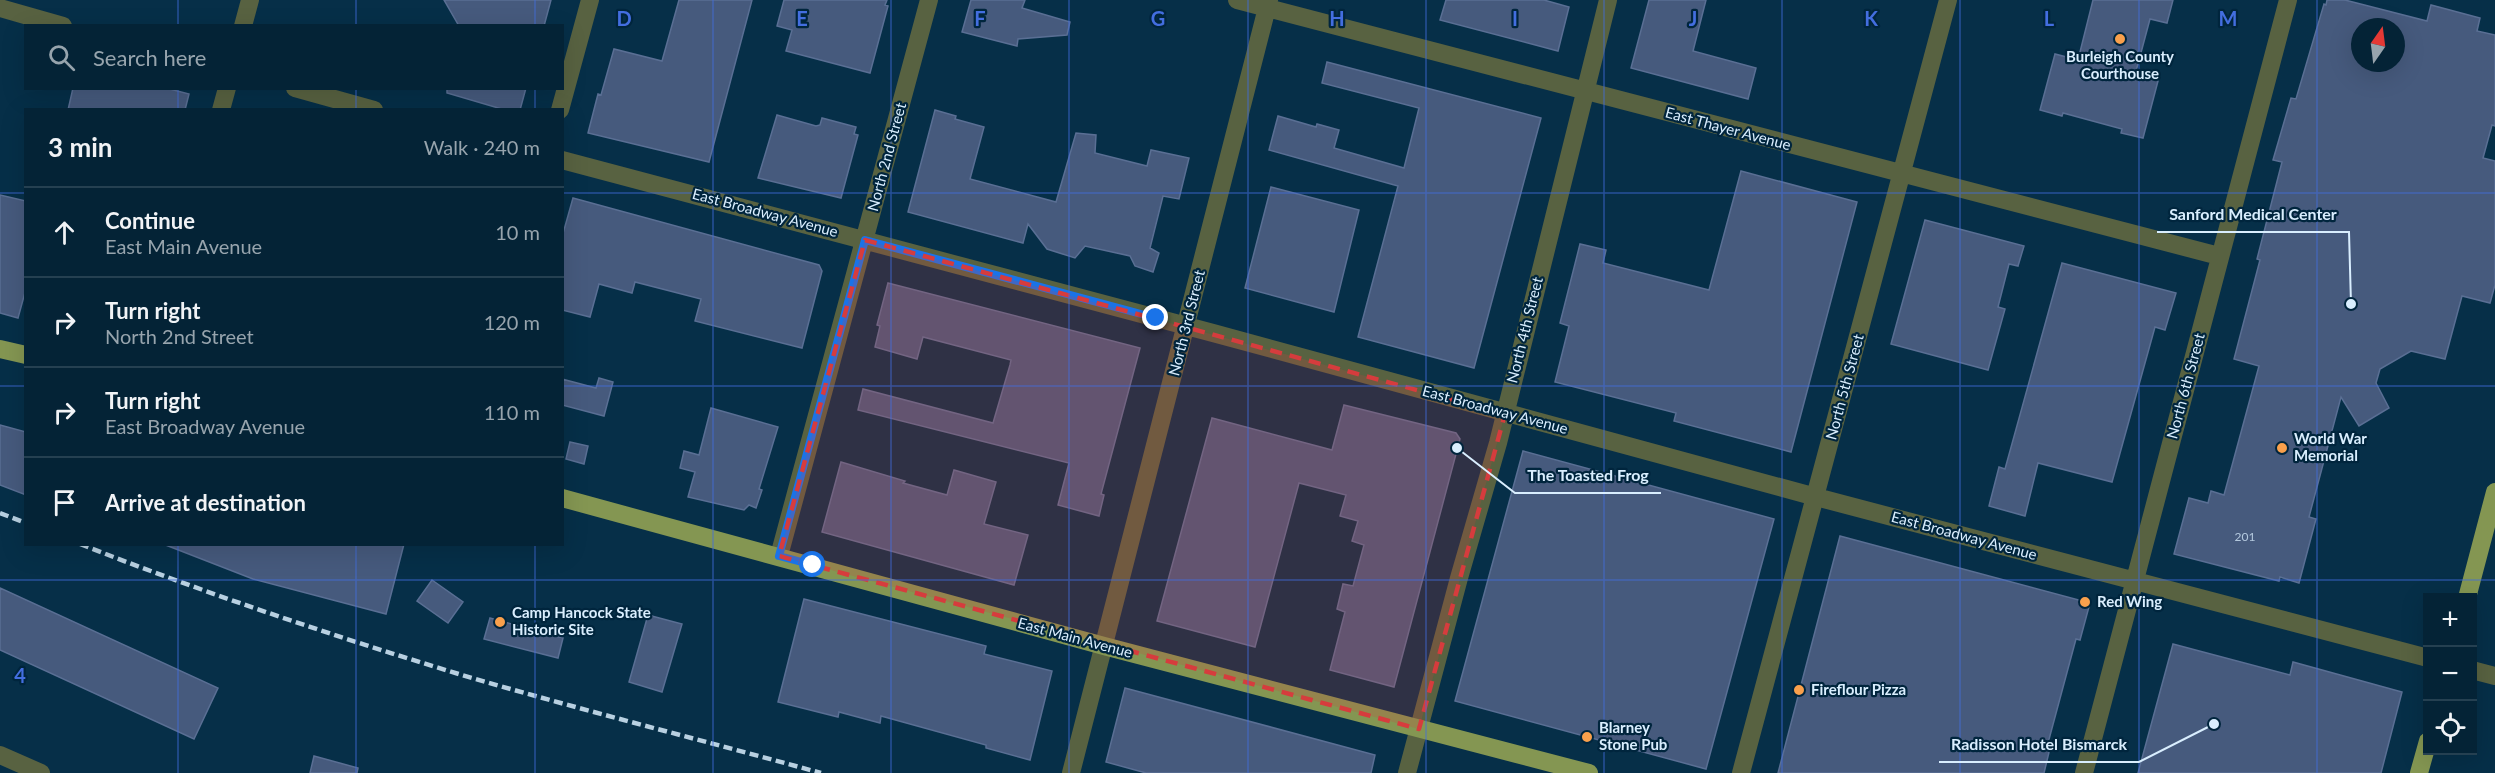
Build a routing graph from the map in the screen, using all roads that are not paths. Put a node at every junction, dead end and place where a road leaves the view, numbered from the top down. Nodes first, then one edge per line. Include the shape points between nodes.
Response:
1 (250, 0) edge
2 (590, 0) edge
3 (929, 0) edge
4 (1237, 0) edge
5 (1608, 0) edge
6 (1948, 0) edge
7 (2288, 0) edge
8 (1268, 4) edge
9 (0, 8) edge
10 (56, 24) edge
11 (244, 24) edge
12 (226, 90) edge
13 (302, 90) edge
14 (1584, 90) junction
15 (222, 108) edge
16 (367, 108) edge
17 (561, 108) edge
18 (564, 161) edge
19 (1901, 174) junction
20 (865, 240) junction
21 (2219, 256) junction
22 (1187, 326) junction
23 (0, 348) edge
24 (24, 354) edge
25 (1505, 414) junction
26 (2495, 492) edge
27 (1816, 497) junction
28 (564, 499) edge
29 (779, 556) junction
30 (2135, 580) junction
31 (2468, 593) edge
32 (1104, 646) junction
33 (2423, 657) edge
34 (2477, 671) edge
35 (2495, 676) edge
36 (1419, 729) junction
37 (0, 754) edge
38 (2424, 755) edge
39 (41, 773) edge
40 (1071, 773) edge
41 (1407, 773) edge
42 (1589, 773) edge
43 (1741, 773) edge
44 (2084, 773) edge
45 (2419, 773) edge

1 - 11 street
2 - 17 street
3 - 20 street, North 2nd Street
4 - 8 street, East Thayer Avenue
5 - 14 street, North 4th Street
6 - 19 street, North 5th Street
7 - 21 street, North 6th Street
8 - 14 street, East Thayer Avenue
8 - 22 street, North 3rd Street
9 - 10 street
12 - 15 street
13 - 16 street
14 - 19 street, East Thayer Avenue
14 - 25 street, North 4th Street
18 - 20 street, East Broadway Avenue
19 - 21 street, East Thayer Avenue
19 - 27 street, North 5th Street
20 - 22 street, East Broadway Avenue
20 - 29 street, North 2nd Street
21 - 30 street, North 6th Street
22 - 25 street, East Broadway Avenue
22 - 32 street, North 3rd Street
23 - 24 main road
25 - 27 street, East Broadway Avenue
25 - 36 street, North 4th Street
26 - 31 main road
27 - 30 street, East Broadway Avenue
27 - 43 street, North 5th Street
28 - 29 main road, East Main Avenue
29 - 32 main road, East Main Avenue
30 - 33 street, East Broadway Avenue
30 - 44 street, North 6th Street
32 - 36 main road, East Main Avenue
32 - 40 street, North 3rd Street
34 - 35 street
36 - 41 street, North 4th Street
36 - 42 main road, East Main Avenue
37 - 39 street
38 - 45 main road

